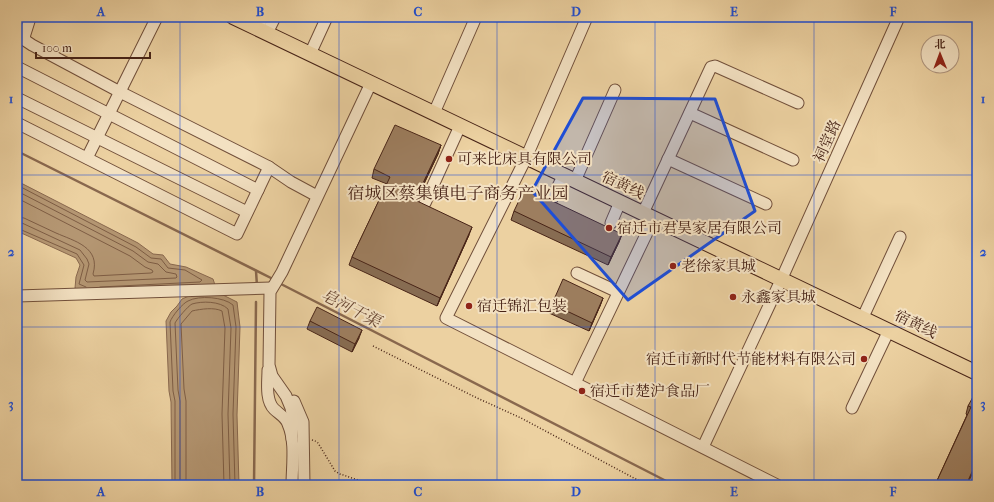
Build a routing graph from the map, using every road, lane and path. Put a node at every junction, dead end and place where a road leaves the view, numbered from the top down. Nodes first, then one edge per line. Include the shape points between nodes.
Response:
1 (157, 17) edge
2 (233, 17) edge
3 (275, 17) edge
4 (327, 17) edge
5 (476, 17) edge
6 (587, 17) edge
7 (899, 17) edge
8 (30, 18) edge
9 (262, 26) edge
10 (310, 54) junction
11 (17, 67) edge
12 (371, 83) junction
13 (615, 90) dead end
14 (120, 92) junction
15 (17, 98) edge
16 (798, 102) dead end
17 (434, 113) junction
18 (690, 113) junction
19 (109, 114) junction
20 (17, 123) edge
21 (460, 126) junction
22 (97, 138) junction
23 (87, 158) junction
24 (526, 158) junction
25 (668, 159) junction
26 (793, 160) dead end
27 (269, 167) junction
28 (569, 178) junction
29 (258, 190) junction
30 (317, 196) junction
31 (552, 199) edge
32 (620, 202) junction
33 (425, 203) edge
34 (766, 204) dead end
35 (247, 212) junction
36 (648, 216) junction
37 (611, 223) dead end
38 (900, 236) dead end
39 (577, 273) dead end
40 (782, 278) junction
41 (272, 287) junction
42 (618, 292) junction
43 (17, 296) edge
44 (863, 318) junction
45 (889, 330) junction
46 (373, 346) dead end
47 (268, 365) junction
48 (977, 373) edge
49 (575, 382) junction
50 (852, 408) dead end
51 (292, 439) junction
52 (304, 439) junction
53 (703, 448) junction
54 (292, 485) edge
55 (304, 485) edge
56 (373, 485) edge
57 (647, 485) edge
58 (777, 485) edge

1 - 14 street
2 - 9 main road, 宿黄线
3 - 9 street
4 - 10 street
5 - 17 street
6 - 24 street
7 - 40 street, 祠堂路
8 - 14 street via 24,34 26,41
9 - 10 main road, 宿黄线
10 - 12 main road, 宿黄线
11 - 19 street
12 - 17 main road, 宿黄线
12 - 30 street
13 - 28 street
14 - 19 street
14 - 27 street
15 - 22 street
16 - 18 street via 715,66 712,67
17 - 21 main road, 宿黄线
18 - 25 street
18 - 26 street
19 - 22 street
19 - 29 street
20 - 23 street
21 - 24 main road, 宿黄线
21 - 33 street
22 - 23 street
22 - 35 street
23 - 35 street via 237,234
24 - 28 main road, 宿黄线
24 - 49 street via 446,318
25 - 34 street
25 - 36 street
27 - 29 street
27 - 30 street
28 - 31 street
28 - 32 main road, 宿黄线
29 - 35 street
30 - 41 street via 282,272
32 - 36 main road, 宿黄线
32 - 37 street
36 - 40 main road, 宿黄线
36 - 42 street
38 - 44 street
39 - 42 street
40 - 44 main road, 宿黄线
40 - 53 street, 祠堂路
41 - 43 street
41 - 47 street
42 - 49 street
44 - 45 main road, 宿黄线
45 - 48 main road, 宿黄线
45 - 50 street
46 - 57 path via 521,418
47 - 51 street via 291,408
47 - 51 street via 270,402 286,419
47 - 52 street via 298,407 303,422
49 - 53 street
51 - 54 street
52 - 55 street
52 - 56 path via 315,440 340,474
53 - 58 street

